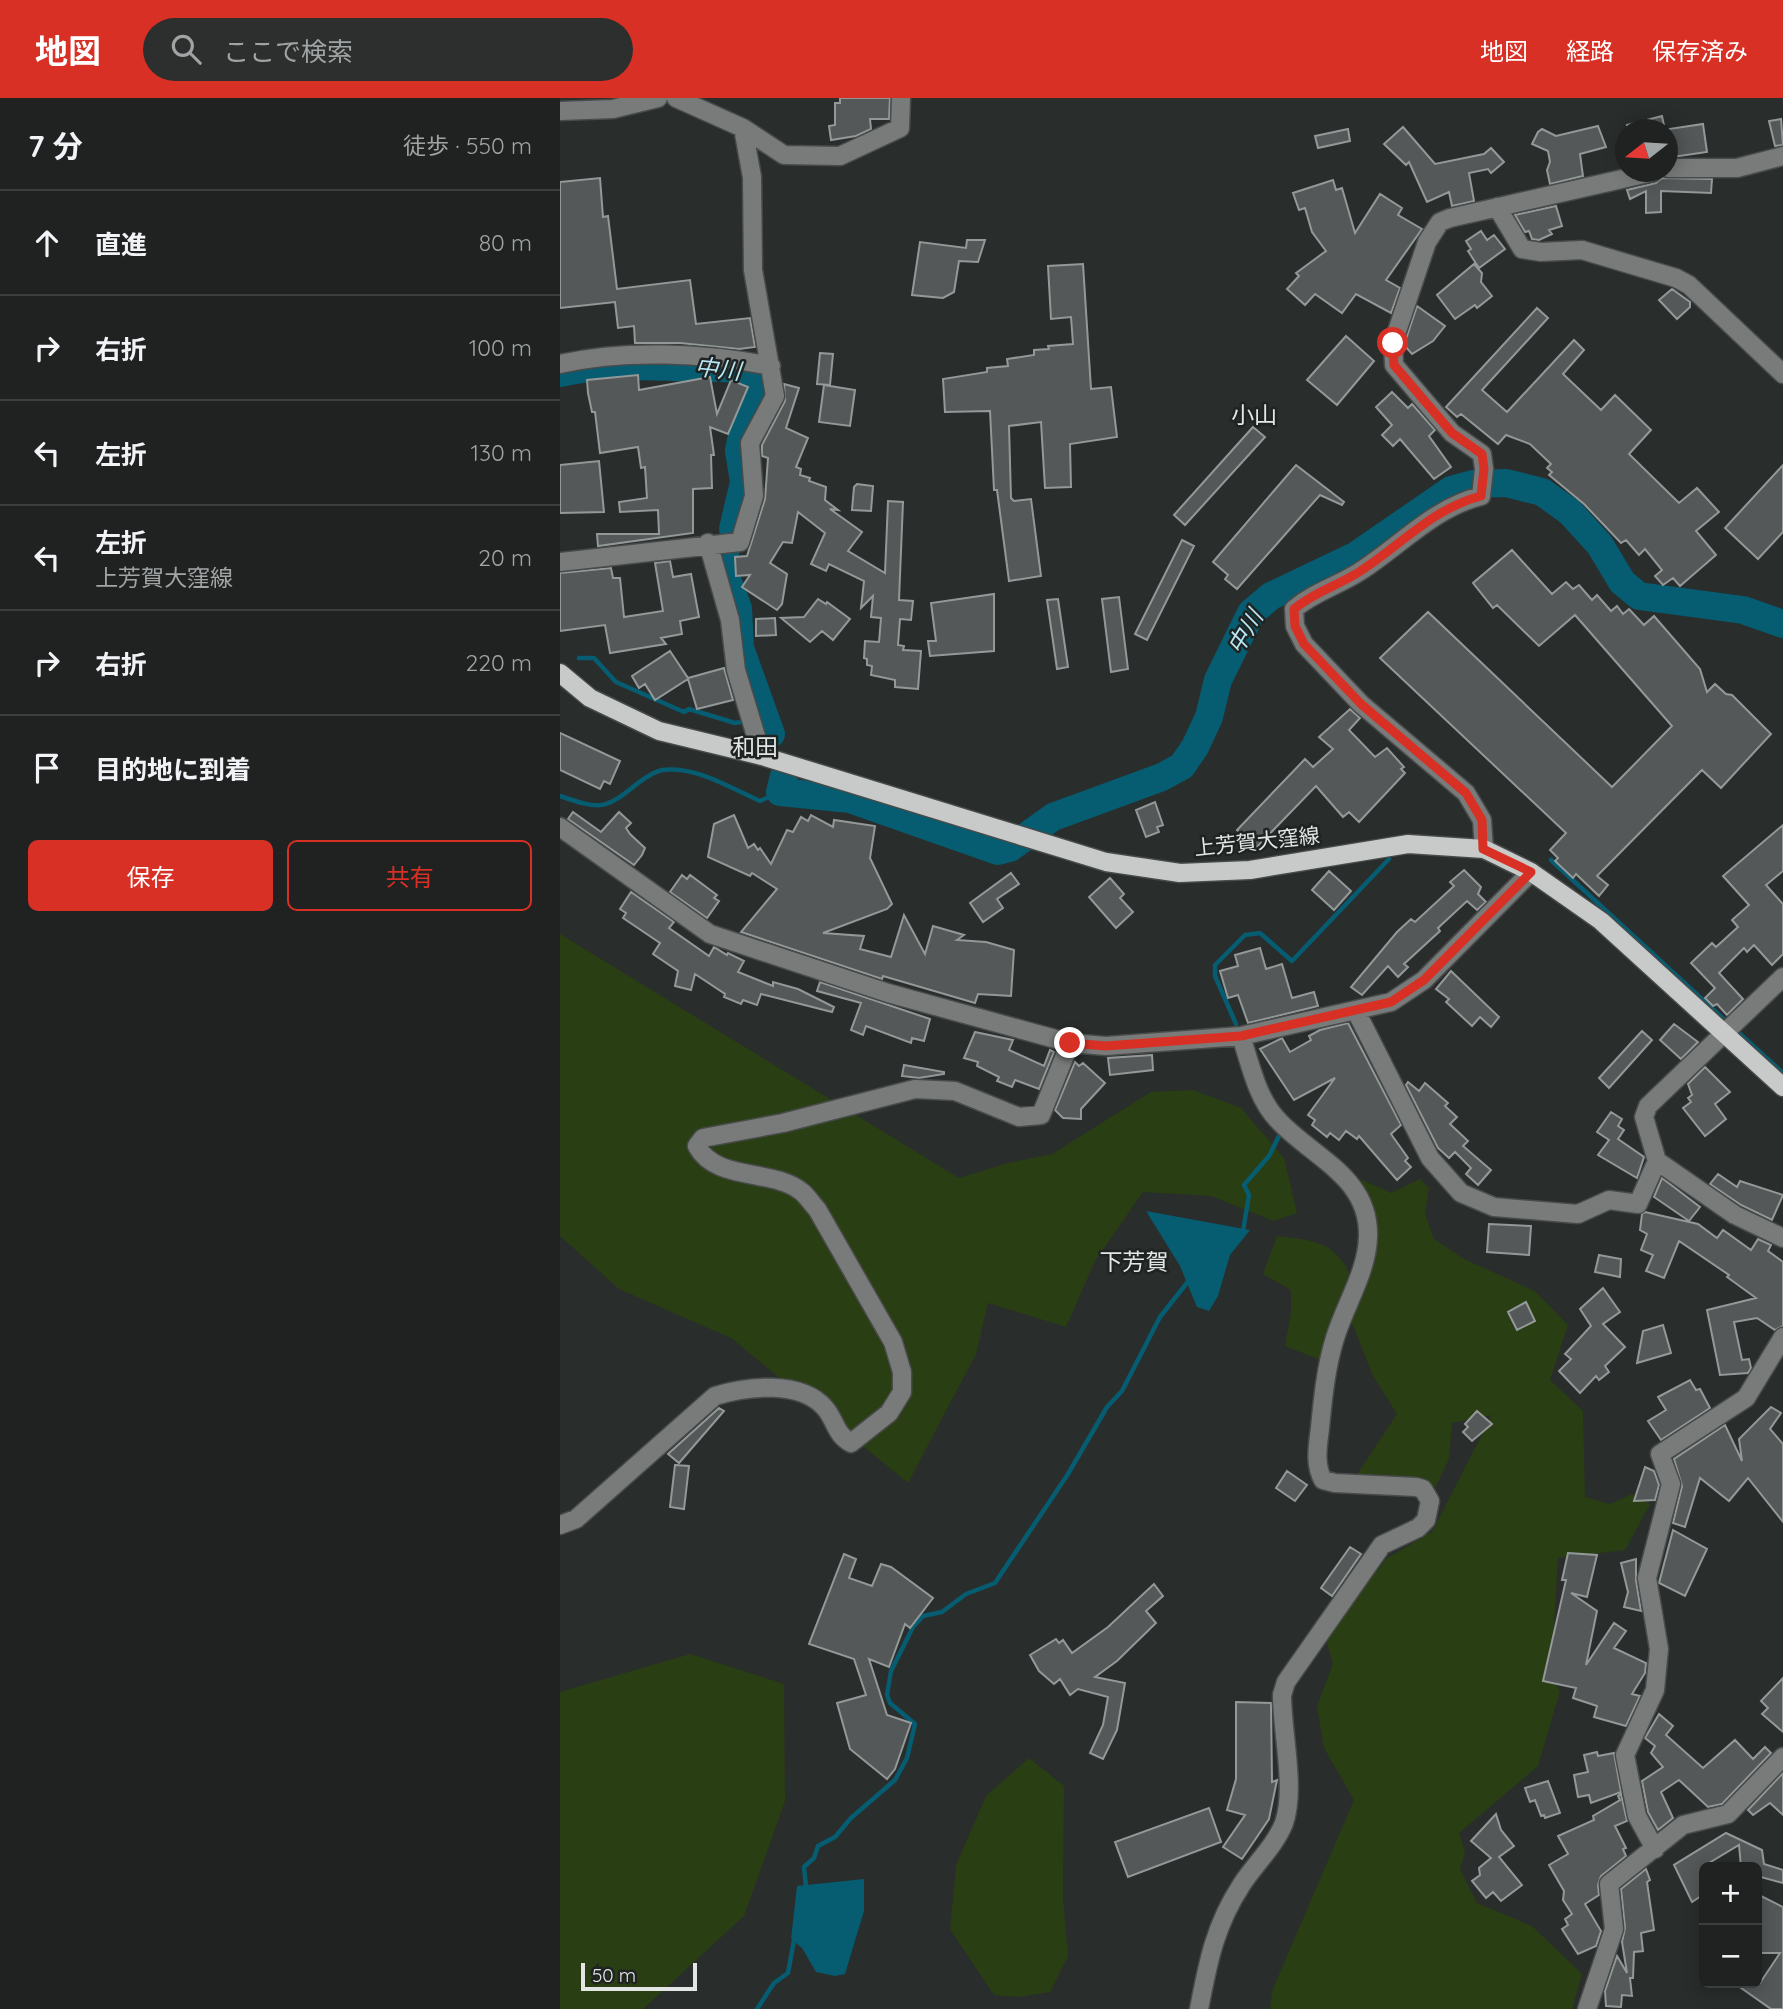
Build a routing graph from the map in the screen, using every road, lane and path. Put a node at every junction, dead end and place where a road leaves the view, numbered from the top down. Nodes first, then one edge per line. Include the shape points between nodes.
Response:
1 (658, 98) edge
2 (676, 98) edge
3 (901, 98) edge
4 (560, 111) edge
5 (743, 128) junction
6 (1783, 156) edge
7 (1678, 168) edge
8 (1615, 181) edge
9 (1497, 207) junction
10 (560, 364) edge
11 (771, 366) junction
12 (1783, 374) edge
13 (708, 543) junction
14 (560, 562) edge
15 (560, 673) edge
16 (762, 756) junction
17 (560, 827) edge
18 (1483, 849) junction
19 (1531, 872) junction
20 (1783, 977) edge
21 (1356, 1011) junction
22 (1724, 1033) junction
23 (1241, 1036) junction
24 (1070, 1043) junction
25 (1783, 1087) edge
26 (1657, 1161) junction
27 (1783, 1238) edge
28 (1783, 1338) edge
29 (560, 1525) edge
30 (1783, 1757) edge
31 (1652, 1846) junction
32 (1199, 2009) edge
33 (1587, 2009) edge

1 - 4 street via 613,109
2 - 5 street
3 - 5 street via 900,128 840,156 784,155
5 - 11 street via 752,177 753,270
6 - 7 street via 1737,167
8 - 9 street
9 - 12 street via 1522,249 1582,250 1689,285
9 - 18 street via 1450,218 1433,231 1393,343 1394,365 1452,433 1482,454 1481,496 1442,511 1357,573 1309,596 1294,609 1295,626 1304,644 1361,704 1466,793 1482,820
10 - 11 street via 595,356 661,355 729,357
11 - 13 street via 775,396 750,443 754,496 740,542
13 - 14 street
13 - 16 street via 730,620 736,670
15 - 16 main road, 上芳賀大窪線 via 590,698 624,717 659,731
16 - 18 main road, 上芳賀大窪線 via 1106,862 1180,873 1250,870 1408,844
17 - 24 street via 710,934 888,993
18 - 19 main road, 上芳賀大窪線
19 - 21 street via 1424,980 1391,1002
19 - 22 main road, 上芳賀大窪線 via 1601,921
20 - 22 street
21 - 23 street
21 - 26 street via 1430,1158 1461,1193 1494,1207 1578,1214 1609,1200 1638,1204
22 - 25 main road, 上芳賀大窪線
22 - 26 street via 1648,1106 1644,1117
23 - 24 street via 1106,1046
23 - 32 street via 1268,1107 1277,1120 1348,1180 1365,1216 1366,1254 1326,1376 1319,1472 1323,1480 1335,1483 1423,1489 1430,1512 1418,1528 1382,1545 1286,1682 1282,1695 1288,1797 1285,1821 1242,1883 1213,1938
24 - 29 street via 1041,1115 1019,1117 955,1091 915,1088 783,1123 703,1138 697,1146 703,1158 782,1182 801,1191 817,1209 893,1342 902,1372 902,1392 889,1413 851,1443 840,1437 827,1410 814,1398 786,1390 740,1388 715,1396 576,1519
26 - 27 street via 1735,1216
28 - 31 street via 1746,1398 1660,1454 1671,1484 1647,1578 1659,1649 1654,1690 1626,1755 1637,1816
30 - 31 street via 1729,1813 1692,1820
31 - 33 street via 1609,1884 1614,1929

